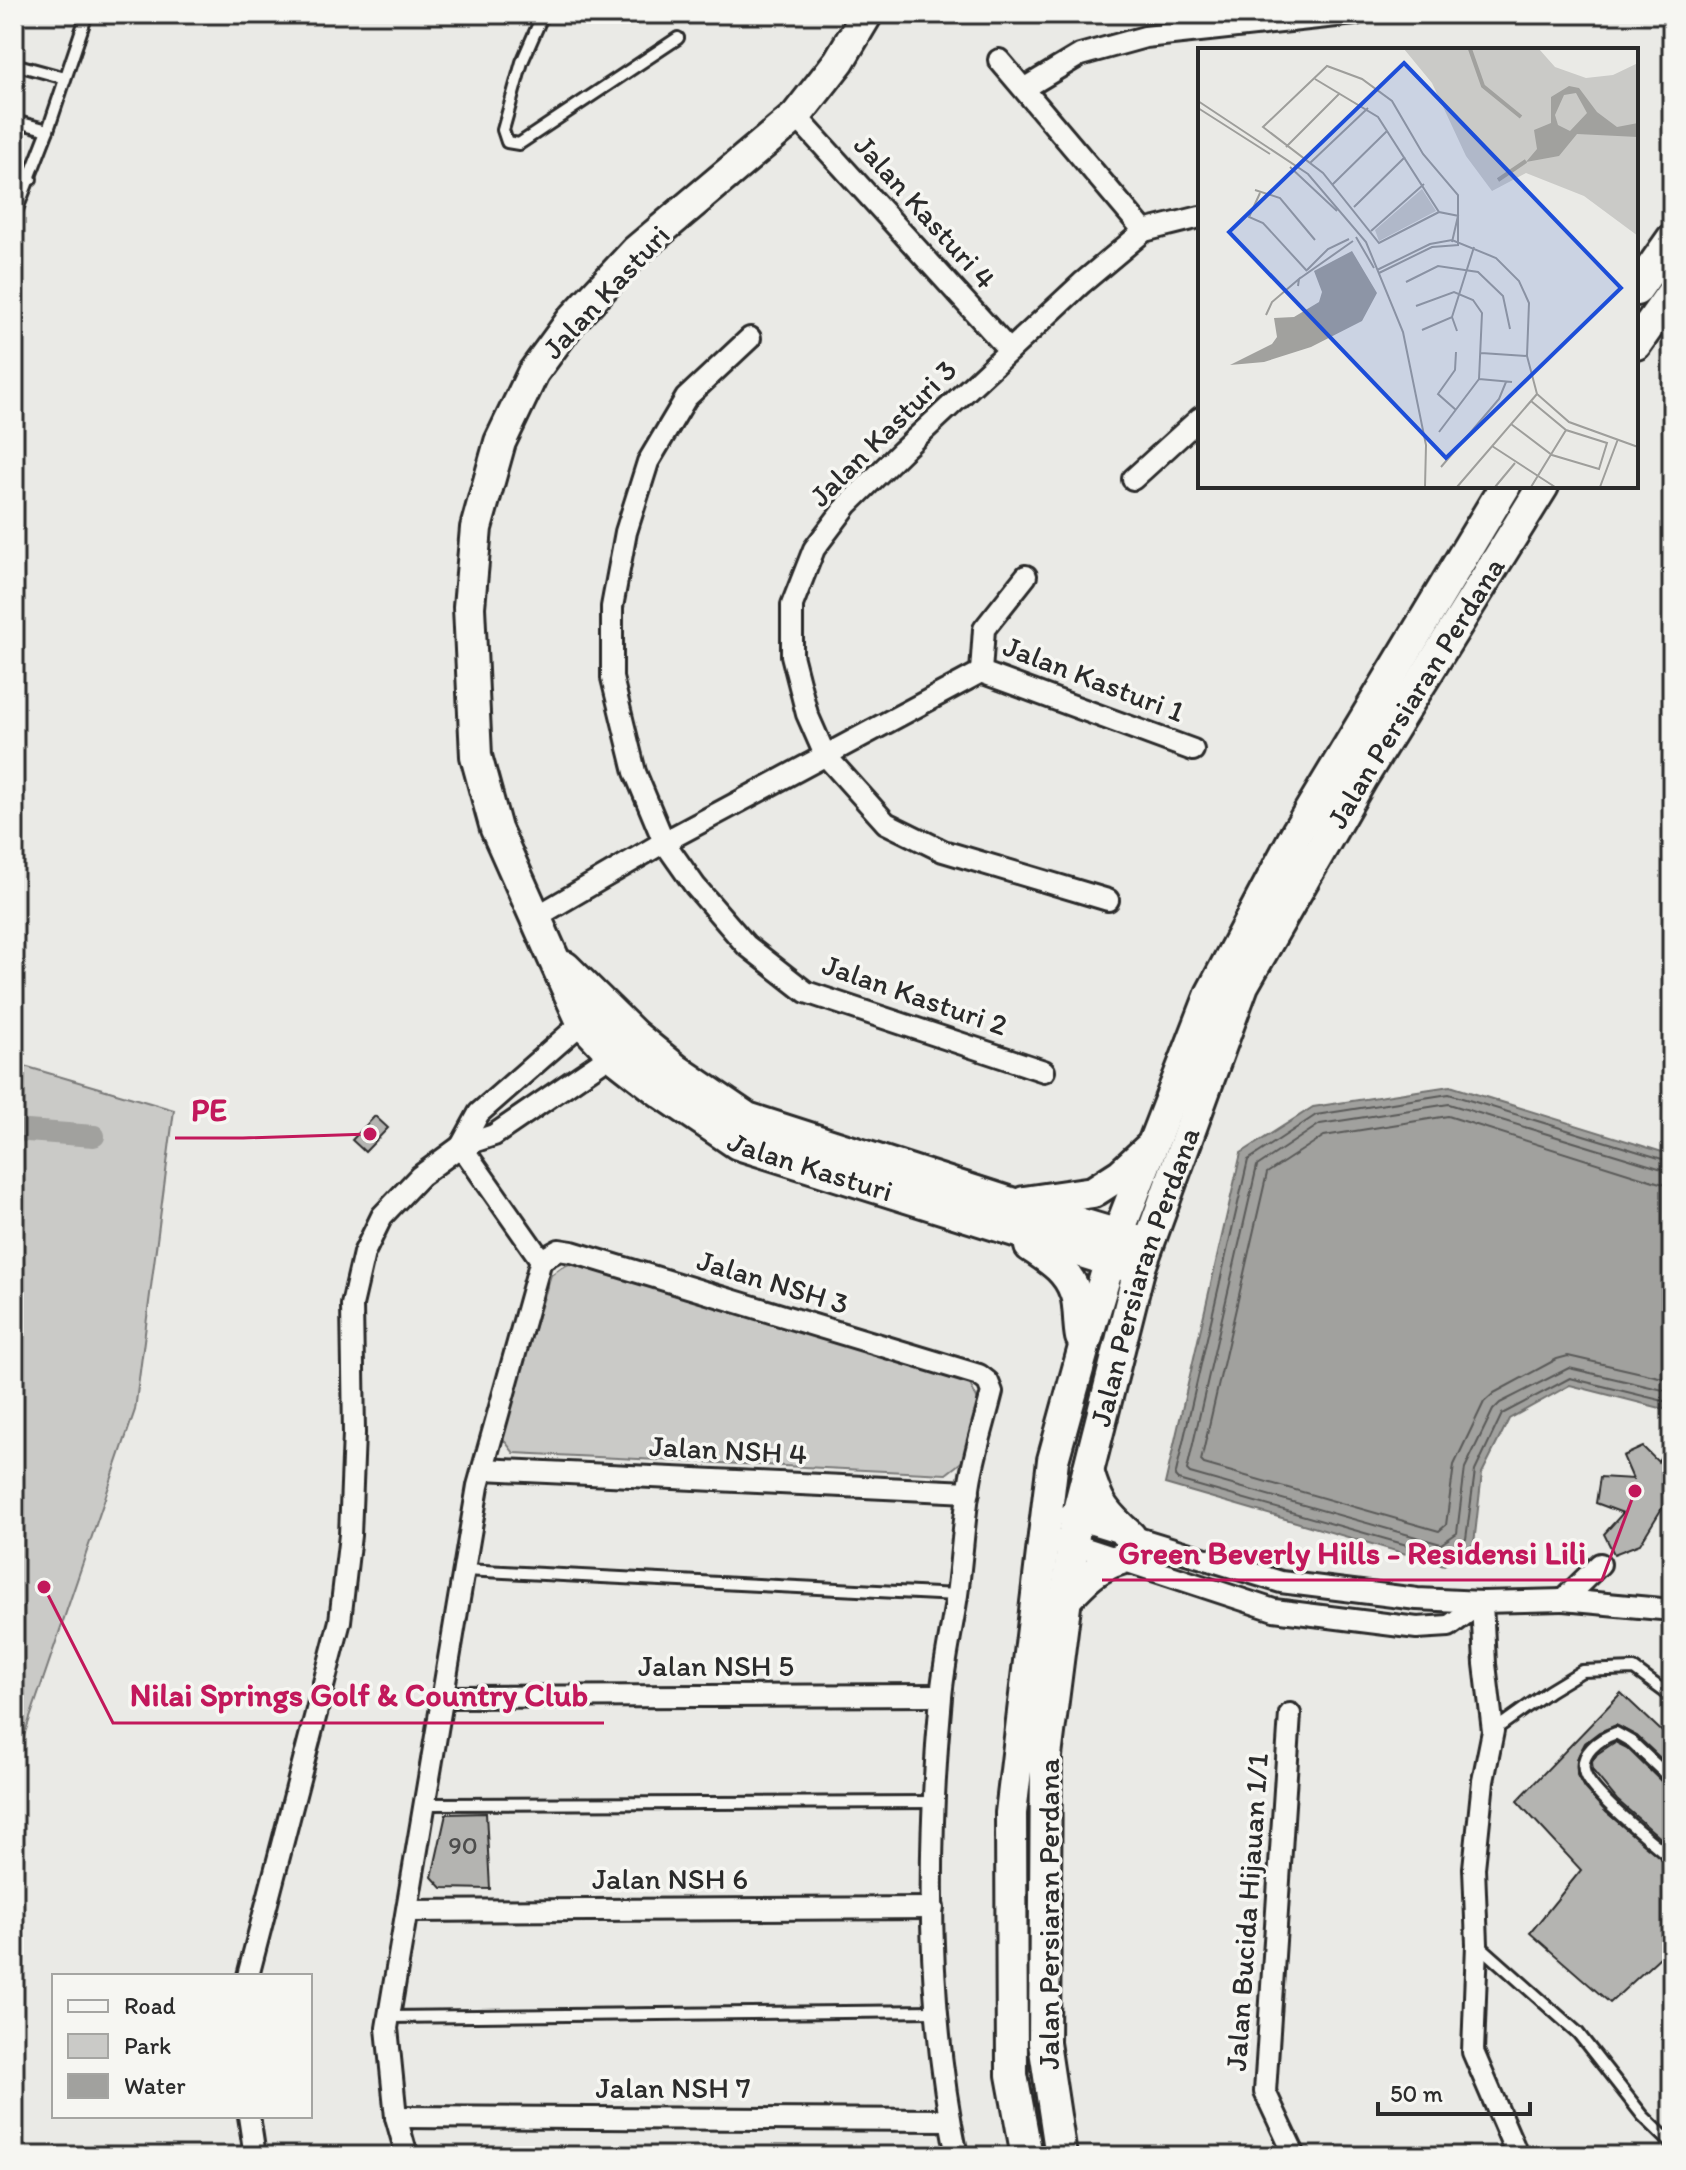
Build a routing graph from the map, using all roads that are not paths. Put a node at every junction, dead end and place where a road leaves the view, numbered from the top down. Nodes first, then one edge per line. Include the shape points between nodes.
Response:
1 (87, 14) edge
2 (543, 14) edge
3 (867, 14) edge
4 (1355, 14) edge
5 (678, 38) dead end
6 (999, 60) dead end
7 (14, 64) edge
8 (65, 78) junction
9 (1025, 88) junction
10 (796, 116) junction
11 (14, 121) edge
12 (48, 130) junction
13 (14, 174) edge
14 (31, 179) junction
15 (14, 217) edge
16 (1198, 218) edge
17 (1144, 231) junction
18 (1672, 239) edge
19 (1638, 287) edge
20 (1672, 293) edge
21 (750, 338) dead end
22 (1638, 341) edge
23 (1009, 350) junction
24 (1198, 420) edge
25 (1133, 479) dead end
26 (1504, 488) edge
27 (1542, 488) edge
28 (1026, 576) dead end
29 (981, 672) junction
30 (1193, 750) dead end
31 (825, 755) junction
32 (664, 842) junction
33 (1108, 900) dead end
34 (536, 917) junction
35 (593, 1013) junction
36 (624, 1045) junction
37 (1044, 1071) dead end
38 (1154, 1144) junction
39 (461, 1146) junction
40 (1009, 1216) junction
41 (1113, 1247) junction
42 (1143, 1257) junction
43 (541, 1260) junction
44 (1084, 1347) junction
45 (483, 1469) junction
46 (1088, 1471) junction
47 (969, 1492) junction
48 (1060, 1527) junction
49 (1125, 1548) junction
50 (1600, 1564) dead end
51 (464, 1570) junction
52 (957, 1595) junction
53 (1065, 1600) junction
54 (1563, 1600) junction
55 (1482, 1602) junction
56 (1672, 1610) edge
57 (941, 1695) junction
58 (443, 1697) junction
59 (1672, 1697) edge
60 (1290, 1714) dead end
61 (1493, 1731) junction
62 (1672, 1780) edge
63 (936, 1802) junction
64 (425, 1804) junction
65 (1672, 1859) edge
66 (933, 1908) junction
67 (407, 1911) junction
68 (1477, 1944) junction
69 (249, 1974) edge
70 (935, 2011) junction
71 (389, 2017) junction
72 (396, 2117) junction
73 (249, 2118) edge
74 (949, 2120) junction
75 (1672, 2144) edge
76 (255, 2156) edge
77 (407, 2156) edge
78 (957, 2156) edge
79 (1027, 2156) edge
80 (1061, 2156) edge
81 (1295, 2156) edge
82 (1511, 2156) edge

1 - 8 lane
2 - 5 lane via 522,62 503,130 507,142 519,144
3 - 10 main road, Jalan Kasturi
4 - 9 street via 1145,37 1080,55
6 - 9 street
7 - 8 lane
8 - 12 lane
9 - 17 street
10 - 23 street, Jalan Kasturi 4
10 - 34 main road, Jalan Kasturi via 636,251 571,321 533,373 500,442 476,528 469,607 476,756 496,829
11 - 12 lane
12 - 14 lane
13 - 14 lane
14 - 15 lane
16 - 17 street, Jalan Kasturi 3
17 - 23 street, Jalan Kasturi 3
18 - 19 main road
20 - 22 main road
21 - 32 street, Jalan Kasturi 2 via 686,398 648,462 626,532 612,607 612,678 635,772
23 - 31 street, Jalan Kasturi 3 via 848,504 814,549 792,605 792,655 807,714
24 - 25 street
26 - 38 main road, Jalan Persiaran Perdana via 1290,845 1211,994
27 - 42 main road, Jalan Persiaran Perdana via 1362,778 1243,985
28 - 29 street, Jalan Kasturi 1 via 984,629
29 - 30 street, Jalan Kasturi 1
29 - 31 street
31 - 32 street
31 - 33 street, Jalan Kasturi 3 via 886,823 943,851
32 - 34 street
32 - 37 street, Jalan Kasturi 2 via 746,945 806,992
34 - 35 main road, Jalan Kasturi via 555,957
35 - 36 main road, Jalan Kasturi
35 - 39 street via 479,1113
36 - 39 street via 494,1135
36 - 40 main road, Jalan Kasturi via 658,1090 738,1144
38 - 40 main road via 1093,1192
38 - 41 main road, Jalan Persiaran Perdana
39 - 43 street
39 - 69 street via 420,1176 382,1216 364,1253 352,1305 350,1535 340,1621
40 - 41 main road, Jalan Kasturi
40 - 44 main road via 1061,1267 1076,1293
41 - 42 main road, Jalan Kasturi
41 - 44 main road, Jalan Persiaran Perdana
42 - 46 main road, Jalan Persiaran Perdana
43 - 45 street
43 - 47 street, Jalan NSH 3 via 559,1250 572,1252 979,1375 992,1392
44 - 48 main road, Jalan Persiaran Perdana via 1053,1460
45 - 47 street, Jalan NSH 4
45 - 51 street
46 - 48 main road, Jalan Persiaran Perdana
46 - 49 main road via 1096,1500
47 - 52 street
48 - 49 street
48 - 53 main road, Jalan Persiaran Perdana
48 - 79 main road, Jalan Persiaran Perdana via 1011,1813 1012,2075
49 - 53 main road
49 - 55 street via 1281,1582
49 - 55 street via 1274,1610 1417,1628 1449,1626
50 - 54 street
51 - 52 lane
51 - 58 street
52 - 57 street
53 - 80 main road, Jalan Persiaran Perdana via 1046,1756 1044,2012
54 - 55 street
54 - 56 street
55 - 61 street
57 - 58 street, Jalan NSH 5
57 - 63 street
58 - 64 street
59 - 61 lane via 1634,1669 1582,1671
60 - 81 street, Jalan Bucida Hijauan 1/1 via 1265,2092
61 - 68 street via 1474,1868
62 - 65 lane via 1616,1733 1601,1739 1583,1763 1585,1776 1598,1793
63 - 64 lane
63 - 66 street
64 - 67 street
66 - 67 street, Jalan NSH 6
66 - 70 street
67 - 71 street
68 - 75 lane via 1578,2033 1643,2116
68 - 82 street via 1473,2052 1514,2147
70 - 71 lane
70 - 74 street
71 - 72 street
72 - 74 street, Jalan NSH 7
72 - 77 street
73 - 76 street
74 - 78 street

